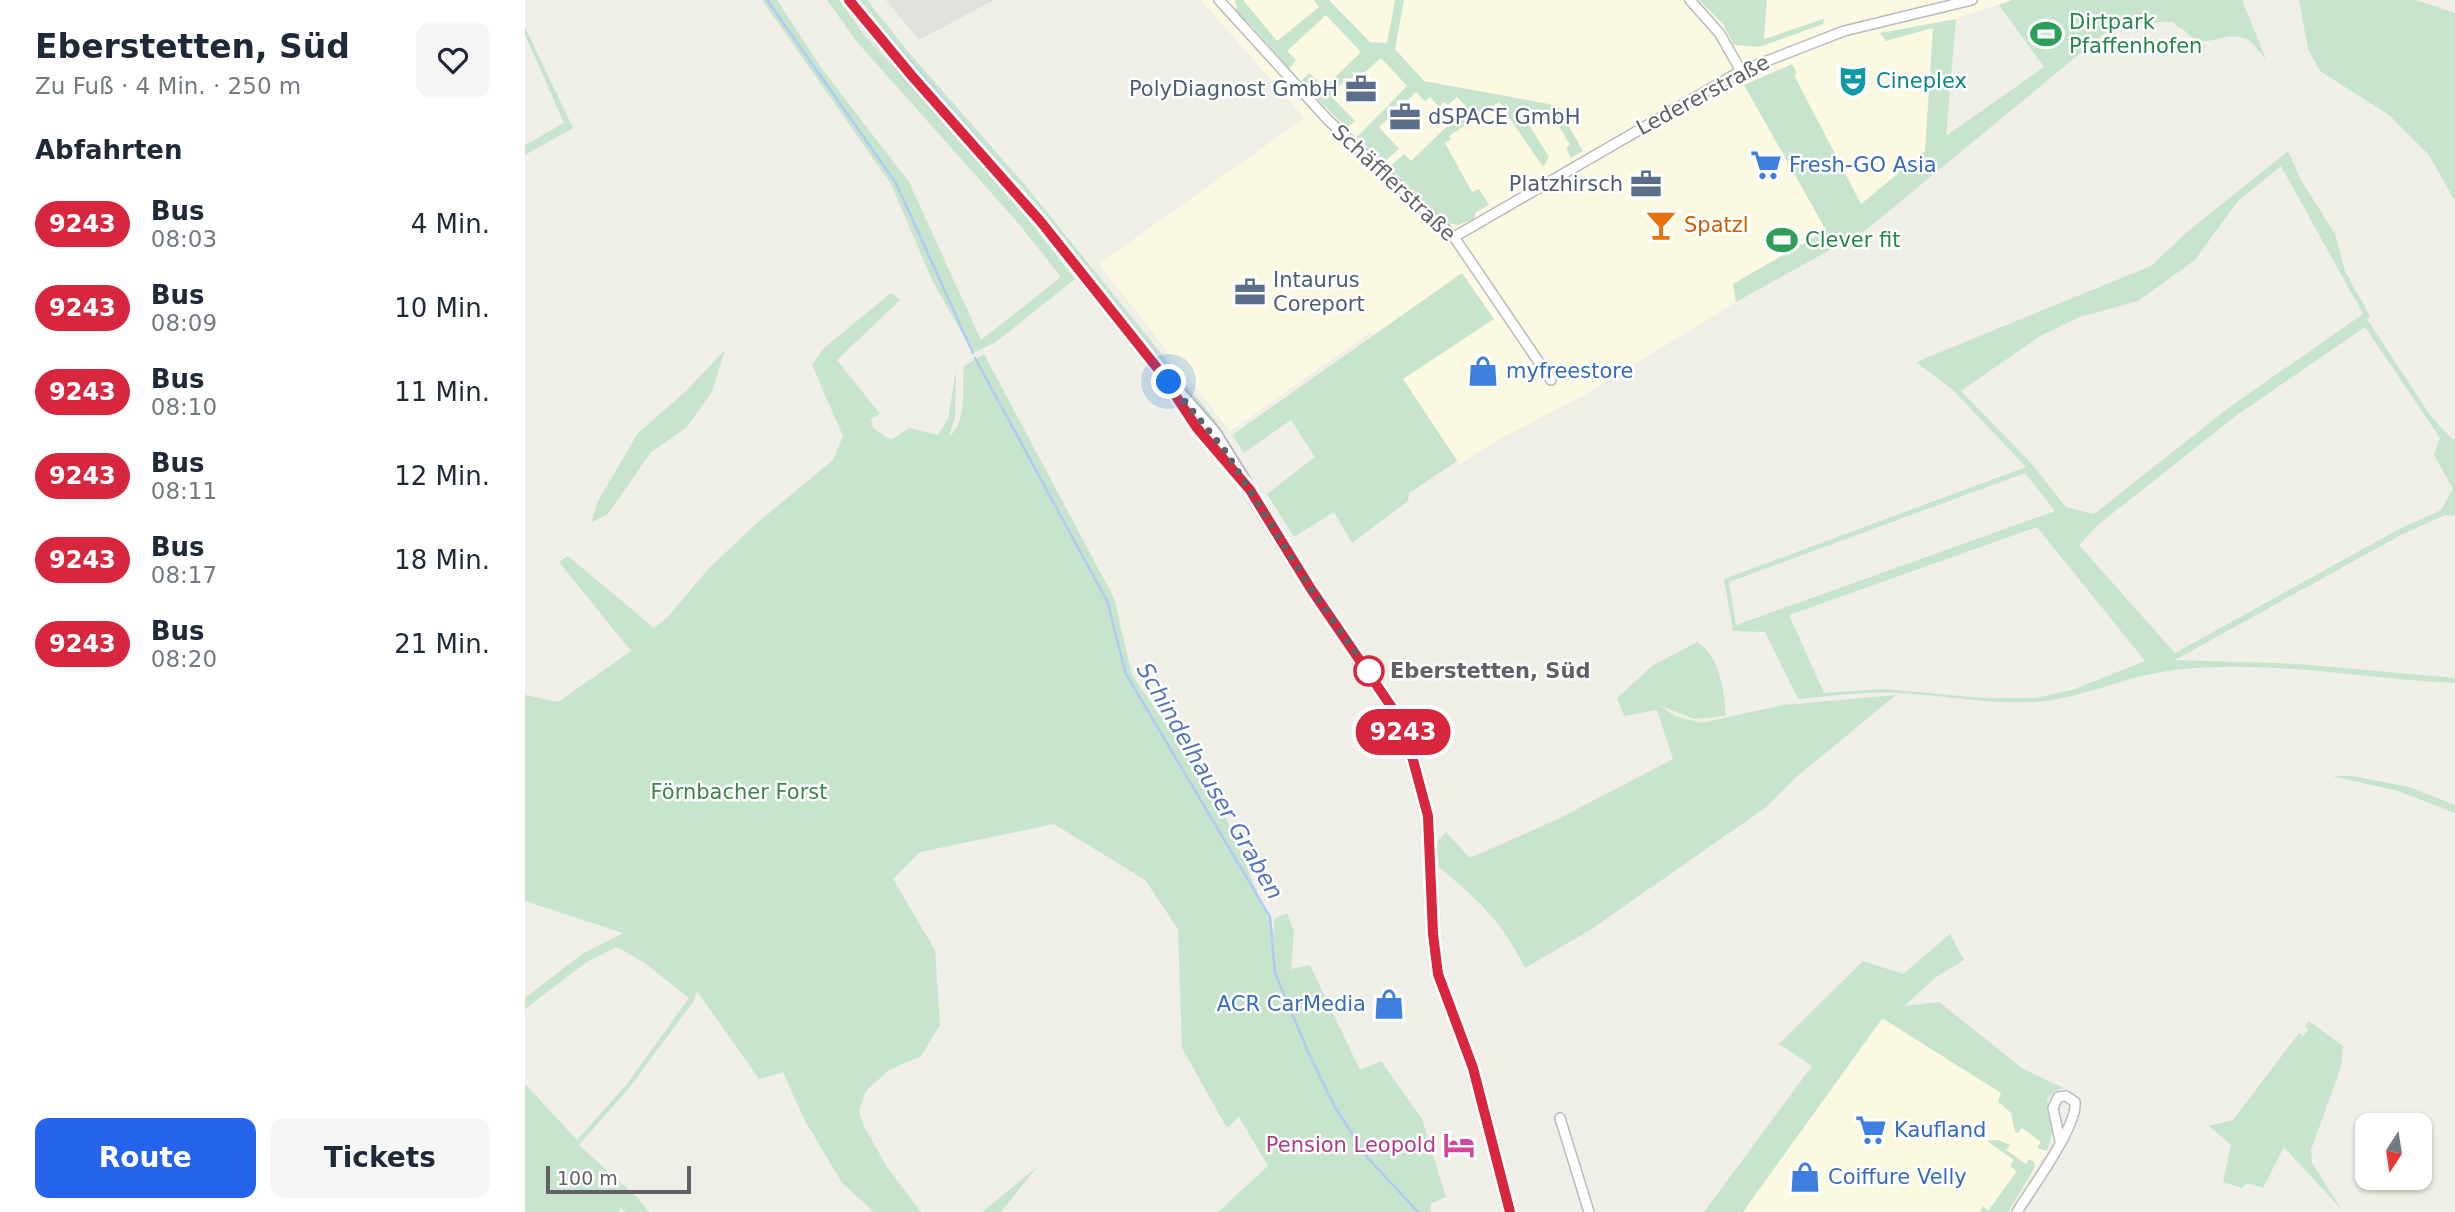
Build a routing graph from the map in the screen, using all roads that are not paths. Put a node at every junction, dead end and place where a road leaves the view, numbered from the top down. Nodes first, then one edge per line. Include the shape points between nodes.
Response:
1 (849, 0) edge
2 (1219, 0) edge
3 (1690, 0) edge
4 (1972, 0) edge
5 (1741, 71) junction
6 (1454, 237) junction
7 (1551, 380) dead end
8 (1560, 1118) dead end
9 (2060, 1141) dead end
10 (1510, 1212) edge
11 (1589, 1212) edge
12 (2017, 1212) edge

1 - 10 main road via 1041,222 1158,369 1197,428 1250,490 1311,589 1383,691 1404,736 1428,816 1438,974 1473,1068
2 - 6 street, Schäfflerstraße via 1313,105
3 - 5 street via 1720,34
4 - 5 street, Ledererstraße via 1844,31
5 - 6 street, Ledererstraße
6 - 7 street, Schäfflerstraße
8 - 11 street
9 - 12 street

